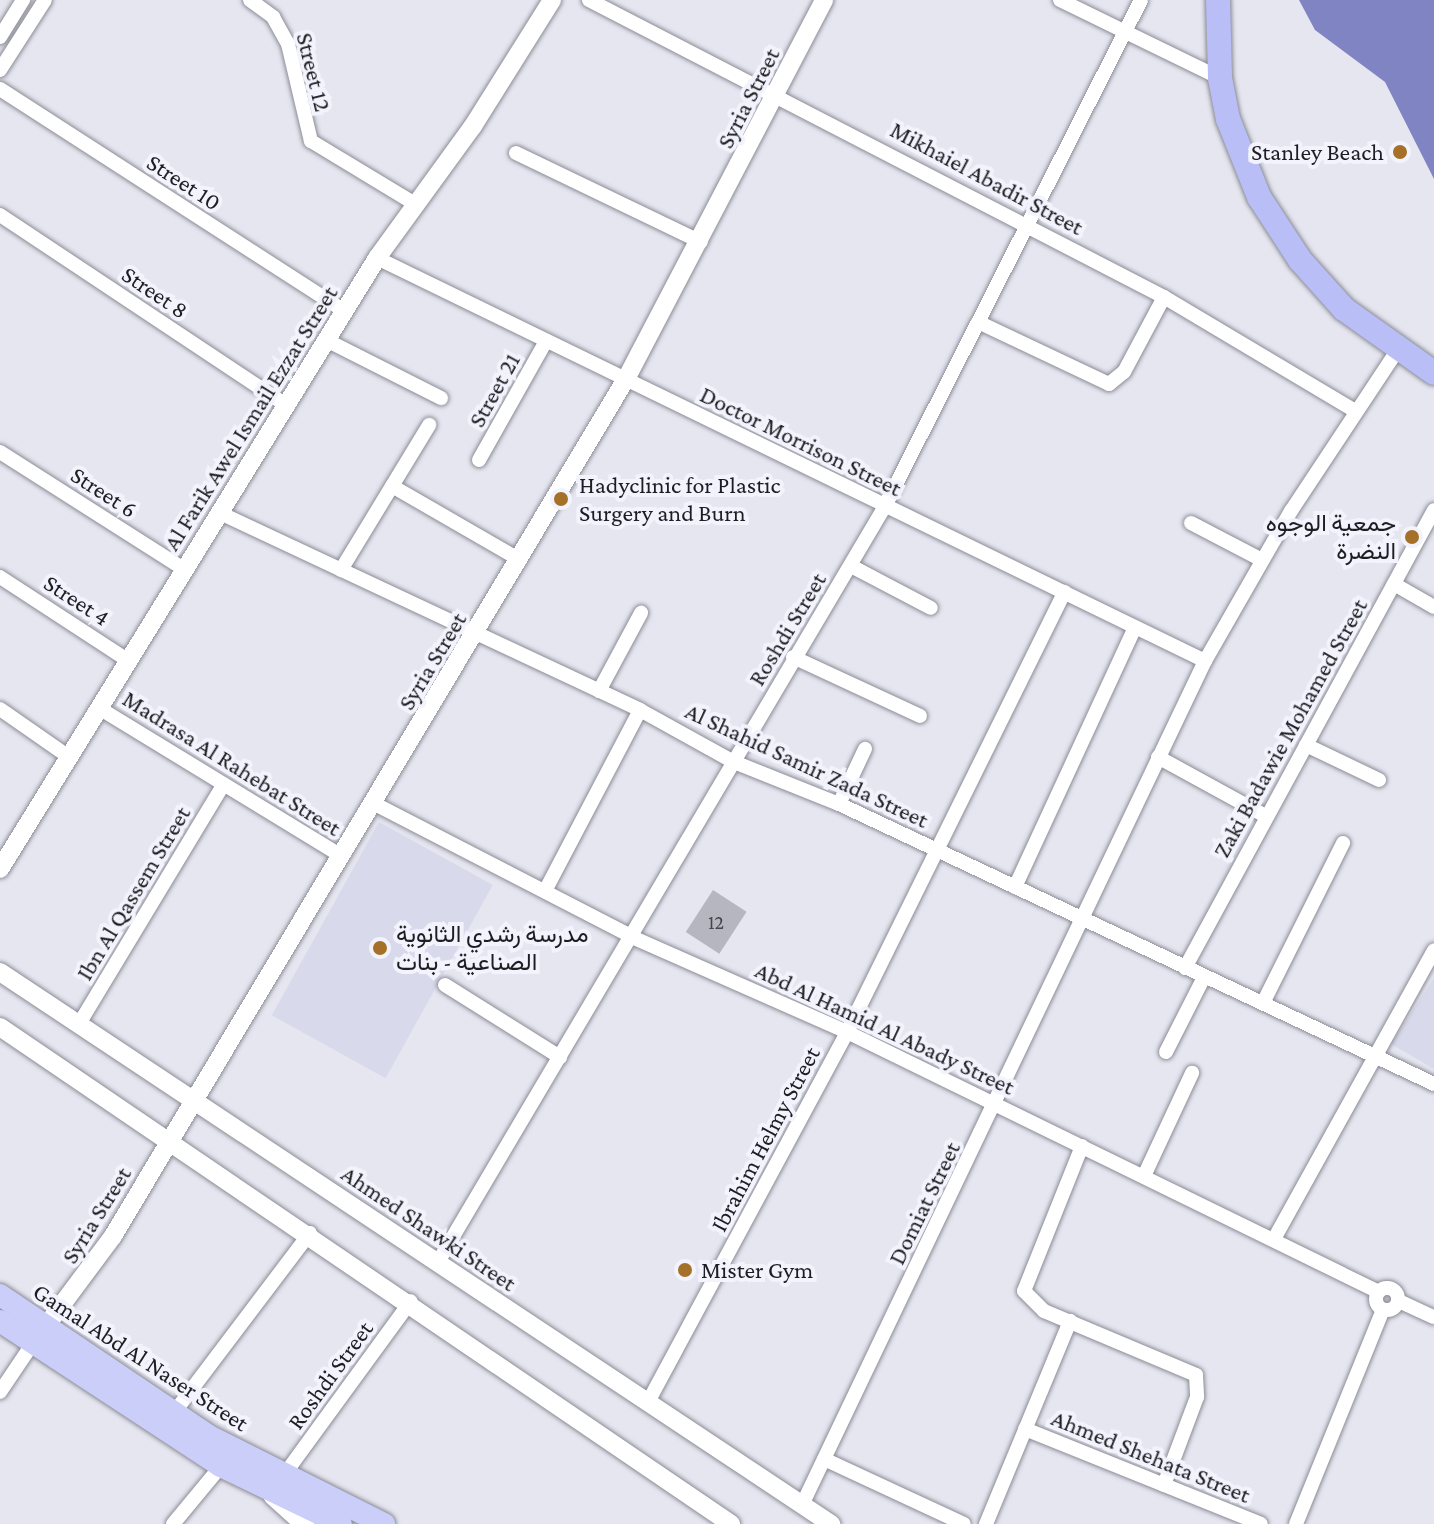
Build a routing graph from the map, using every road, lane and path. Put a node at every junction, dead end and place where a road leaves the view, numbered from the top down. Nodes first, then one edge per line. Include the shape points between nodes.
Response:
1 (23, 0) edge
2 (45, 0) edge
3 (250, 0) edge
4 (552, 0) edge
5 (589, 0) edge
6 (824, 0) edge
7 (1060, 0) edge
8 (1141, 0) edge
9 (1218, 0) edge
10 (5, 19) edge
11 (25, 32) junction
12 (1124, 32) junction
13 (0, 37) edge
14 (0, 70) edge
15 (1220, 78) junction
16 (0, 89) edge
17 (777, 93) junction
18 (516, 153) dead end
19 (415, 204) junction
20 (0, 215) edge
21 (1024, 223) junction
22 (701, 242) junction
23 (377, 258) junction
24 (1164, 297) junction
25 (344, 311) junction
26 (978, 322) junction
27 (326, 340) junction
28 (546, 341) junction
29 (1397, 351) junction
30 (1434, 373) edge
31 (626, 379) junction
32 (441, 398) dead end
33 (286, 405) junction
34 (1355, 411) junction
35 (429, 425) dead end
36 (0, 452) edge
37 (479, 460) dead end
38 (392, 486) junction
39 (884, 508) junction
40 (1434, 510) edge
41 (220, 513) junction
42 (1191, 523) dead end
43 (520, 560) junction
44 (1262, 560) junction
45 (851, 566) junction
46 (185, 570) junction
47 (341, 570) junction
48 (0, 577) edge
49 (1394, 584) junction
50 (1064, 592) junction
51 (1434, 607) edge
52 (931, 608) dead end
53 (641, 613) dead end
54 (1135, 627) junction
55 (477, 633) junction
56 (793, 657) junction
57 (129, 661) junction
58 (1205, 661) junction
59 (599, 691) junction
60 (99, 708) junction
61 (0, 709) edge
62 (640, 710) junction
63 (920, 716) dead end
64 (1306, 745) junction
65 (865, 749) dead end
66 (69, 757) junction
67 (1158, 757) junction
68 (734, 762) junction
69 (1379, 780) dead end
70 (224, 784) junction
71 (373, 803) junction
72 (839, 804) junction
73 (1267, 817) junction
74 (1343, 843) dead end
75 (938, 851) junction
76 (341, 856) junction
77 (0, 869) edge
78 (1015, 887) junction
79 (545, 891) junction
80 (1085, 921) junction
81 (634, 938) junction
82 (1434, 950) edge
83 (1185, 968) junction
84 (0, 972) edge
85 (1204, 977) junction
86 (445, 985) dead end
87 (1263, 1003) junction
88 (79, 1024) junction
89 (0, 1027) edge
90 (847, 1032) junction
91 (1166, 1052) dead end
92 (1377, 1053) junction
93 (560, 1057) junction
94 (1192, 1073) dead end
95 (1434, 1084) edge
96 (195, 1101) junction
97 (996, 1105) junction
98 (171, 1140) junction
99 (1082, 1146) junction
100 (1144, 1176) junction
101 (310, 1233) junction
102 (1274, 1239) junction
103 (438, 1262) junction
104 (1379, 1292) junction
105 (0, 1295) edge
106 (411, 1301) junction
107 (1399, 1301) junction
108 (1383, 1310) junction
109 (1434, 1317) edge
110 (0, 1321) edge
111 (1070, 1321) junction
112 (39, 1335) junction
113 (0, 1392) edge
114 (648, 1402) junction
115 (173, 1414) junction
116 (1025, 1429) junction
117 (824, 1459) junction
118 (221, 1466) junction
119 (284, 1475) junction
120 (1164, 1485) junction
121 (273, 1495) junction
122 (802, 1505) junction
123 (173, 1524) edge
124 (305, 1524) edge
125 (341, 1524) edge
126 (384, 1524) edge
127 (731, 1524) edge
128 (831, 1524) edge
129 (964, 1524) edge
130 (986, 1524) edge
131 (1261, 1524) edge
132 (1296, 1524) edge

1 - 10 street
2 - 11 street
3 - 19 street, Street 12 via 273,17 288,44 311,141
4 - 19 street, Al Farik Awel Ismail Ezzat Street
5 - 17 street, Mikhaiel Abadir Street
6 - 17 street, Syria Street
7 - 12 street
8 - 12 street, Roshdi Street
9 - 15 highway
10 - 11 street
10 - 13 street
11 - 14 street
12 - 15 street
12 - 21 street, Roshdi Street
15 - 29 highway via 1241,159 1281,233 1321,285
16 - 25 street, Street 10
17 - 21 street, Mikhaiel Abadir Street
17 - 22 street, Syria Street
18 - 22 street
19 - 23 street, Al Farik Awel Ismail Ezzat Street
20 - 33 street, Street 8
21 - 24 street, Mikhaiel Abadir Street
21 - 26 street, Roshdi Street
22 - 31 street, Syria Street
23 - 25 street, Al Farik Awel Ismail Ezzat Street
23 - 28 street, Doctor Morrison Street
24 - 26 street via 1124,372 1109,384
24 - 34 street, Mikhaiel Abadir Street
25 - 27 street, Al Farik Awel Ismail Ezzat Street
26 - 39 street, Roshdi Street
27 - 32 street
27 - 33 street, Al Farik Awel Ismail Ezzat Street
28 - 31 street, Doctor Morrison Street
28 - 37 street, Street 21
29 - 30 highway
29 - 34 street, Domiat Street
31 - 39 street, Doctor Morrison Street
31 - 43 street, Syria Street
33 - 41 street, Al Farik Awel Ismail Ezzat Street
34 - 44 street, Domiat Street
35 - 38 street
36 - 46 street, Street 6
38 - 43 street
38 - 47 street
39 - 45 street, Roshdi Street
39 - 50 street, Doctor Morrison Street
40 - 49 street, Zaki Badawie Mohamed Street
41 - 46 street, Al Farik Awel Ismail Ezzat Street
41 - 47 street, Al Shahid Samir Zada Street
42 - 44 street
43 - 55 street, Syria Street
44 - 58 street, Domiat Street
45 - 52 street
45 - 56 street, Roshdi Street
46 - 57 street, Al Farik Awel Ismail Ezzat Street
47 - 55 street, Al Shahid Samir Zada Street
48 - 57 street, Street 4
49 - 51 street
49 - 64 street, Zaki Badawie Mohamed Street
50 - 54 street, Doctor Morrison Street
50 - 75 street, Ibrahim Helmy Street
53 - 59 street
54 - 58 street, Doctor Morrison Street
54 - 78 street
55 - 59 street, Al Shahid Samir Zada Street
55 - 71 street, Syria Street
56 - 63 street
56 - 68 street, Roshdi Street
57 - 60 street, Al Farik Awel Ismail Ezzat Street
58 - 67 street, Domiat Street
59 - 62 street, Al Shahid Samir Zada Street
60 - 66 street, Al Farik Awel Ismail Ezzat Street
60 - 70 street, Madrasa Al Rahebat Street
61 - 66 street
62 - 68 street, Al Shahid Samir Zada Street
62 - 79 street
64 - 69 street
64 - 73 street, Zaki Badawie Mohamed Street
65 - 72 street
66 - 77 street, Al Farik Awel Ismail Ezzat Street
67 - 73 street
67 - 80 street, Domiat Street
68 - 72 street, Al Shahid Samir Zada Street
68 - 81 street, Roshdi Street
70 - 76 street, Madrasa Al Rahebat Street
70 - 88 street, Ibn Al Qassem Street
71 - 76 street, Syria Street
71 - 79 street, Abd Al Hamid Al Abady Street
72 - 75 street, Al Shahid Samir Zada Street
73 - 83 street, Zaki Badawie Mohamed Street
74 - 87 street
75 - 78 street, Al Shahid Samir Zada Street
75 - 90 street, Ibrahim Helmy Street
76 - 96 street, Syria Street
78 - 80 street, Al Shahid Samir Zada Street
79 - 81 street, Abd Al Hamid Al Abady Street
80 - 83 street, Al Shahid Samir Zada Street
80 - 97 street, Domiat Street
81 - 90 street, Abd Al Hamid Al Abady Street
81 - 93 street, Roshdi Street
82 - 92 street
83 - 85 street, Al Shahid Samir Zada Street
84 - 88 street, Ahmed Shawki Street
85 - 87 street, Al Shahid Samir Zada Street
85 - 91 street
86 - 93 street
87 - 92 street, Al Shahid Samir Zada Street
88 - 96 street, Ahmed Shawki Street
89 - 98 street
90 - 97 street, Abd Al Hamid Al Abady Street
90 - 114 street, Ibrahim Helmy Street
92 - 95 street, Al Shahid Samir Zada Street
92 - 102 street
93 - 103 street, Roshdi Street
94 - 100 street
96 - 98 street, Syria Street
96 - 103 street, Ahmed Shawki Street
97 - 99 street, Abd Al Hamid Al Abady Street
97 - 117 street, Domiat Street
98 - 101 street
98 - 112 street, Syria Street via 82,1284
99 - 100 street, Abd Al Hamid Al Abady Street
99 - 111 street via 1023,1284 1031,1303
100 - 102 street, Abd Al Hamid Al Abady Street
101 - 106 street
101 - 115 street
102 - 104 street, Abd Al Hamid Al Abady Street
103 - 114 street, Ahmed Shawki Street
104 - 107 street, Abd Al Hamid Al Abady Street via 1391,1288
104 - 108 street via 1376,1301
105 - 112 main road, Gamal Abd Al Naser Street
106 - 119 street, Roshdi Street
106 - 127 street
107 - 108 street
107 - 109 street
108 - 132 street
110 - 112 main road, Gamal Abd Al Naser Street
111 - 116 street
111 - 120 street via 1196,1375 1198,1391
112 - 113 street
112 - 115 main road, Gamal Abd Al Naser Street
112 - 118 main road, Gamal Abd Al Naser Street
114 - 122 street, Ahmed Shawki Street
115 - 119 main road, Gamal Abd Al Naser Street
116 - 120 street, Ahmed Shehata Street
116 - 130 street
117 - 122 street, Domiat Street
117 - 129 street
118 - 121 main road, Gamal Abd Al Naser Street
118 - 123 street
119 - 126 main road, Gamal Abd Al Naser Street
120 - 131 street, Ahmed Shehata Street
121 - 124 main road
121 - 125 main road, Gamal Abd Al Naser Street
122 - 128 street, Ahmed Shawki Street

